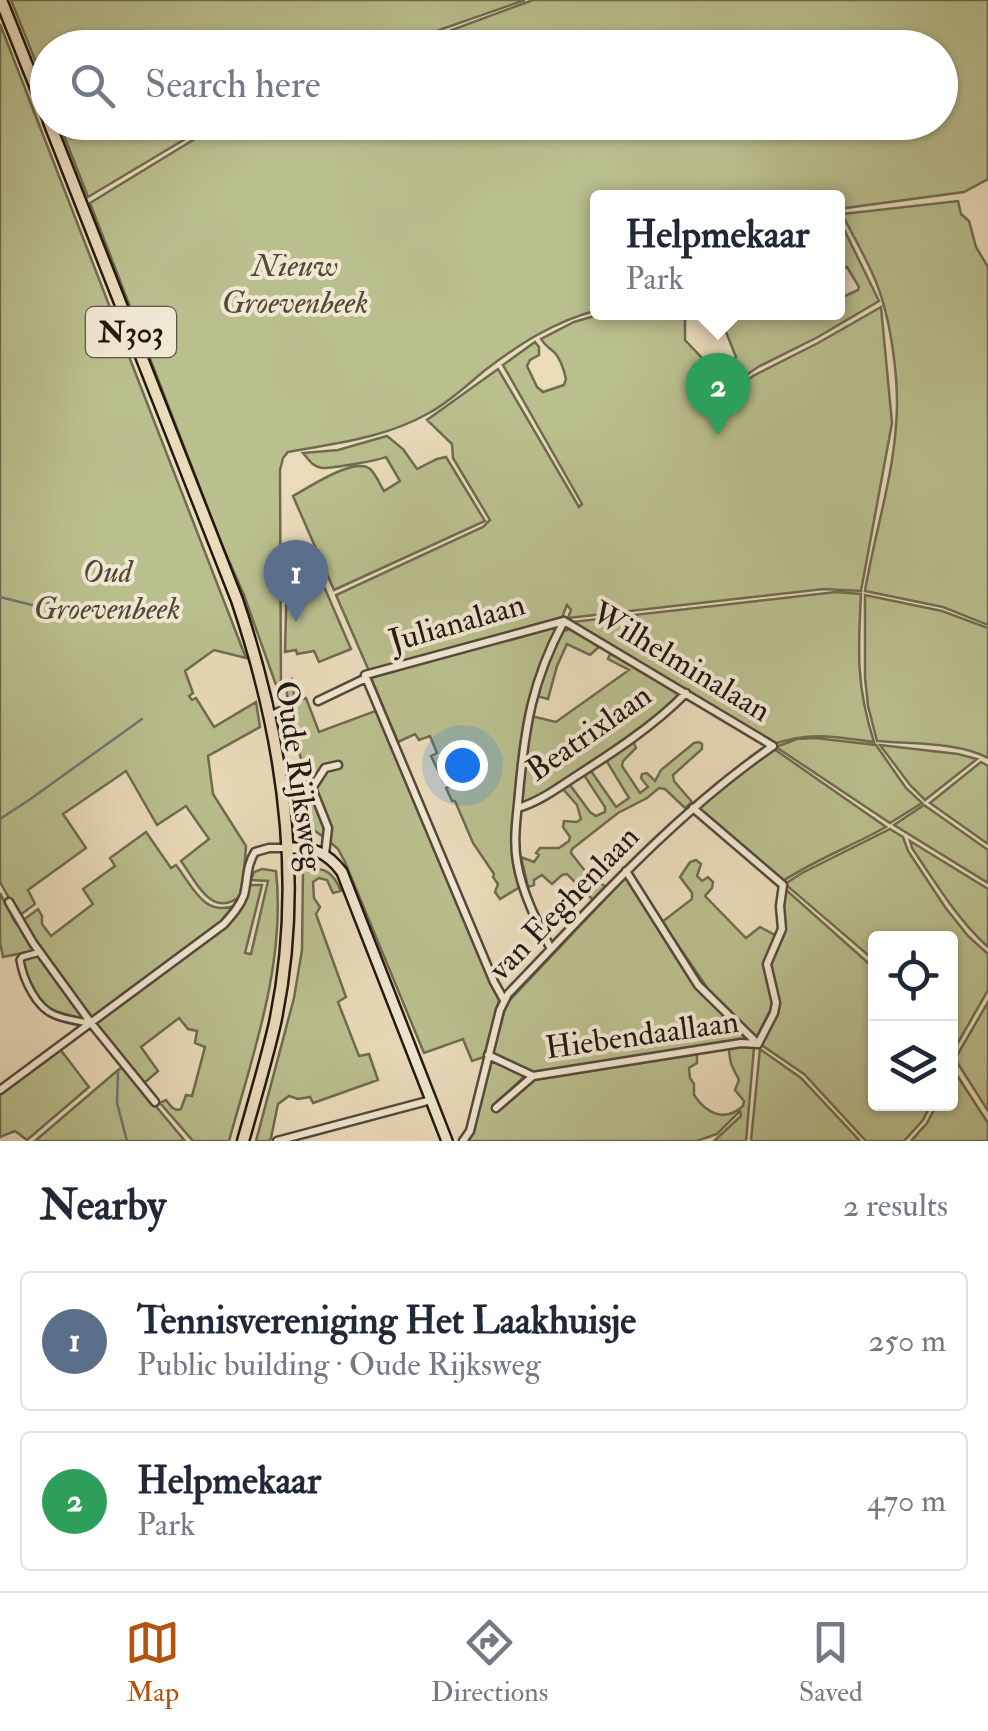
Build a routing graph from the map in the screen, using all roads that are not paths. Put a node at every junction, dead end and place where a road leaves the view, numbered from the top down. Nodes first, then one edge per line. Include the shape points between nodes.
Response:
1 (1, 0) edge
2 (30, 74) edge
3 (56, 140) edge
4 (564, 621) junction
5 (365, 676) junction
6 (686, 693) junction
7 (318, 701) dead end
8 (283, 710) dead end
9 (271, 715) junction
10 (773, 746) joint
11 (338, 765) dead end
12 (518, 808) junction
13 (693, 808) junction
14 (288, 848) junction
15 (325, 854) junction
16 (626, 871) junction
17 (9, 902) dead end
18 (551, 949) junction
19 (40, 952) junction
20 (504, 1000) junction
21 (90, 1024) junction
22 (758, 1044) junction
23 (488, 1055) junction
24 (532, 1076) junction
25 (0, 1090) edge
26 (432, 1100) junction
27 (155, 1102) dead end
28 (496, 1108) dead end
29 (306, 1132) junction
30 (243, 1141) edge
31 (276, 1141) edge
32 (309, 1141) edge
33 (446, 1141) edge
34 (463, 1141) edge

1 - 2 main road, N303
3 - 9 main road, Oude Rijksweg / N303 via 252,644
4 - 5 street, Julianalaan
4 - 6 street, Wilhelminalaan
4 - 12 street via 534,686
5 - 7 street, Julianalaan
5 - 20 street
6 - 10 street, Wilhelminalaan
6 - 12 street, Beatrixlaan via 594,764
8 - 9 street
9 - 14 main road, Oude Rijksweg / N303
10 - 13 street, van Eeghenlaan
11 - 15 street via 325,768 312,788 328,828
12 - 18 street via 517,864
13 - 16 street, van Eeghenlaan
13 - 22 street via 783,885 782,929 767,964 776,1003
14 - 15 main road
14 - 21 street via 254,852 244,894 224,924
14 - 30 main road, Oude Rijksweg / N303 via 289,908 275,1021
15 - 26 main road via 342,872
16 - 18 street, van Eeghenlaan
16 - 22 street via 698,984
17 - 19 street
18 - 20 street, van Eeghenlaan
19 - 21 street
19 - 21 street via 20,960 37,998 50,1014
20 - 23 street, van Eeghenlaan
21 - 25 street
21 - 27 street
22 - 24 street, Hiebendaallaan
23 - 24 street, Hiebendaallaan
23 - 34 street, van Eeghenlaan
24 - 28 street, Hiebendaallaan
26 - 29 street
26 - 33 main road
29 - 31 street
29 - 32 street

